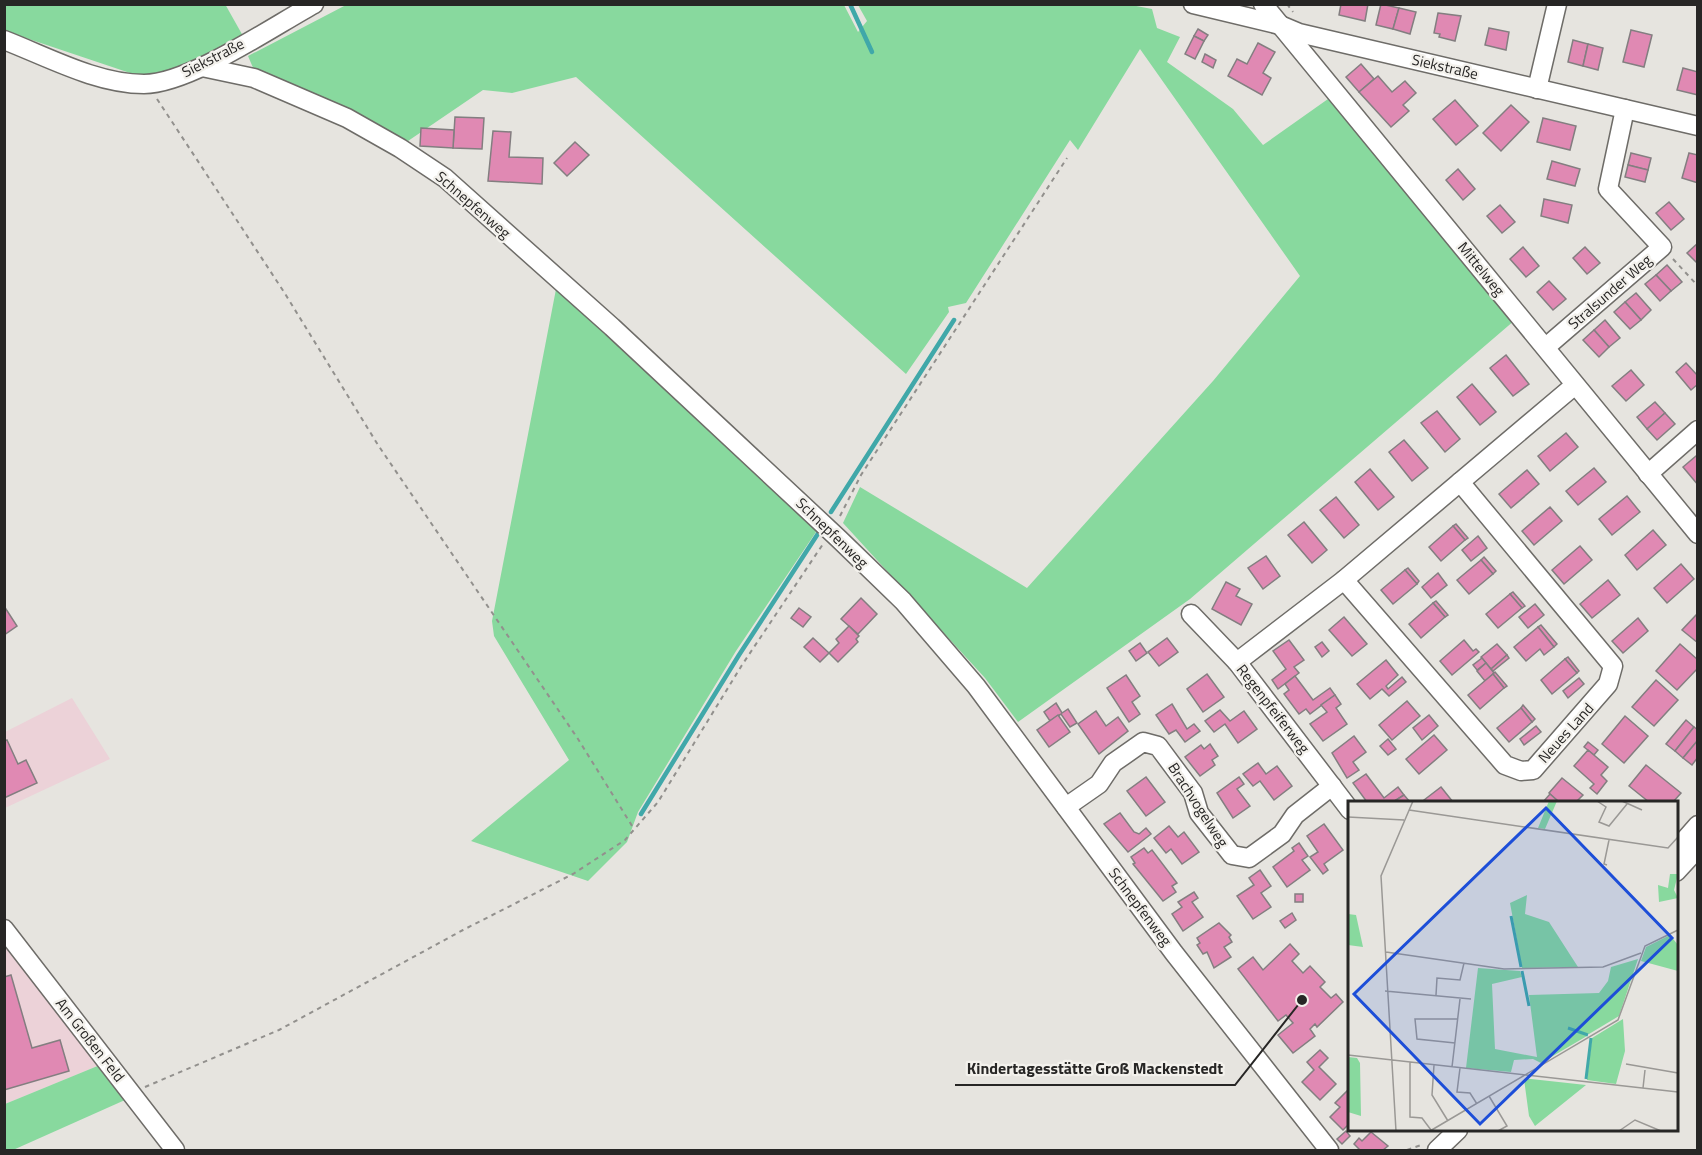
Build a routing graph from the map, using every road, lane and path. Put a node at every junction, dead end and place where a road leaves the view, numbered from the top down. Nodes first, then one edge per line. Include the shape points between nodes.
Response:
1 (314, 4) edge
2 (1193, 4) edge
3 (1263, 4) edge
4 (1557, 4) edge
5 (1280, 25) junction
6 (4, 40) edge
7 (202, 67) junction
8 (147, 84) junction
9 (1537, 88) junction
10 (1625, 109) junction
11 (1698, 126) edge
12 (1067, 158) dead end
13 (1662, 247) junction
14 (1698, 286) edge
15 (1546, 347) junction
16 (1575, 385) junction
17 (1698, 430) edge
18 (1648, 474) junction
19 (1460, 482) junction
20 (831, 532) junction
21 (1698, 534) edge
22 (1344, 580) junction
23 (1191, 614) dead end
24 (1237, 662) junction
25 (1332, 786) junction
26 (1066, 807) junction
27 (1348, 807) edge
28 (1698, 825) edge
29 (634, 829) junction
30 (1698, 848) edge
31 (1678, 849) edge
32 (1678, 871) edge
33 (4, 929) edge
34 (131, 1093) junction
35 (1454, 1131) edge
36 (175, 1150) edge
37 (1329, 1150) edge
38 (1437, 1150) edge

1 - 7 street, Siekstraße
2 - 5 street, Siekstraße
3 - 5 street, Mittelweg
4 - 9 street
5 - 9 street, Siekstraße via 1299,33
5 - 15 street, Mittelweg
6 - 8 street, Siekstraße via 106,78
7 - 8 street, Siekstraße
7 - 20 street, Schnepfenweg via 254,78 347,118 445,178 621,335
8 - 29 path via 284,292 378,445 578,739
9 - 10 street, Siekstraße
10 - 11 street, Siekstraße
10 - 13 street, Stralsunder Weg via 1608,189
12 - 20 path via 861,475
13 - 14 path
13 - 15 street, Stralsunder Weg
15 - 16 street, Mittelweg
16 - 18 street, Mittelweg via 1592,398
16 - 19 street
17 - 18 street
18 - 21 street, Mittelweg
19 - 22 street
19 - 22 street, Neues Land via 1613,666 1608,684 1533,770 1521,771 1505,765
20 - 26 street, Schnepfenweg via 903,601 976,686
20 - 29 path via 742,665 658,802
22 - 24 street
23 - 24 street, Regenpfeiferweg
24 - 25 street, Regenpfeiferweg
25 - 26 street, Brachvogelweg via 1295,815 1282,834 1249,858 1232,855 1200,813 1194,793 1158,746 1143,742 1113,763 1099,784
25 - 27 street, Regenpfeiferweg
26 - 37 street, Schnepfenweg via 1173,953
28 - 31 street
29 - 34 path via 625,840 573,874 279,1030
30 - 32 street
33 - 34 street, Am Großen Feld
34 - 36 street, Am Großen Feld
35 - 38 street

